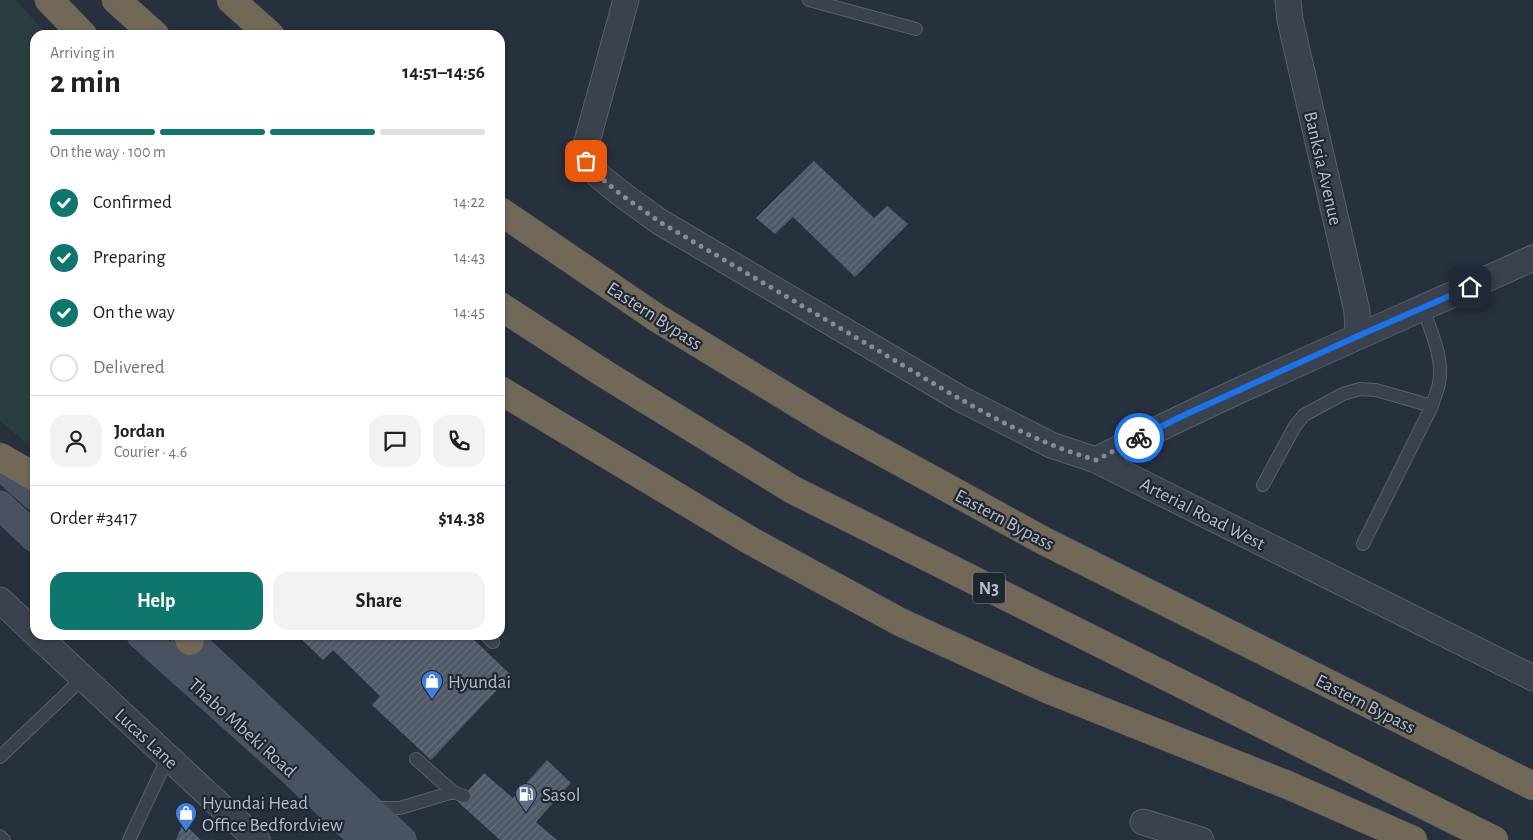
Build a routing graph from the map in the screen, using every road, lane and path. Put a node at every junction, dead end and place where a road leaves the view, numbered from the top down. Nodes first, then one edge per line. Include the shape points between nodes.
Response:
1 (49, 0) edge
2 (116, 0) edge
3 (231, 0) edge
4 (626, 0) edge
5 (809, 0) edge
6 (1288, 0) edge
7 (916, 28) dead end
8 (78, 30) edge
9 (149, 30) edge
10 (264, 30) edge
11 (505, 214) edge
12 (1533, 258) edge
13 (505, 309) edge
14 (1423, 309) junction
15 (1358, 336) junction
16 (505, 393) edge
17 (1432, 406) junction
18 (0, 457) edge
19 (1096, 460) junction
20 (0, 465) edge
21 (30, 474) edge
22 (1262, 485) dead end
23 (30, 492) edge
24 (0, 505) edge
25 (30, 533) edge
26 (1364, 544) dead end
27 (0, 600) edge
28 (30, 628) edge
29 (42, 640) edge
30 (147, 640) edge
31 (191, 640) edge
32 (83, 678) junction
33 (1533, 678) edge
34 (0, 757) edge
35 (168, 757) junction
36 (416, 759) dead end
37 (1533, 786) edge
38 (368, 807) junction
39 (1143, 822) dead end
40 (0, 836) edge
41 (4, 840) edge
42 (129, 840) edge
43 (257, 840) edge
44 (365, 840) edge
45 (402, 840) edge
46 (1201, 840) edge
47 (1413, 840) edge
48 (1494, 840) edge

1 - 8 highway
2 - 9 highway
3 - 10 highway
4 - 19 street, Arterial Road West via 586,145 586,161 591,168 660,222 959,398 1051,445
5 - 7 lane
6 - 15 street, Banksia Avenue via 1356,311
11 - 37 highway, Eastern Bypass via 657,318 831,424 1044,541
12 - 14 street
13 - 48 highway, N3 via 794,490
14 - 15 street
14 - 17 lane via 1440,365
15 - 19 street via 1180,417
16 - 47 highway via 751,541 900,622 1047,689 1290,786
17 - 22 lane via 1376,390 1360,389 1343,394 1304,416 1295,426
17 - 26 lane
18 - 21 highway
19 - 33 street, Arterial Road West
20 - 23 main road
24 - 25 main road
27 - 28 street, Lucas Lane
29 - 32 street, Lucas Lane
30 - 44 main road, Thabo Mbeki Road
31 - 38 main road, Thabo Mbeki Road
32 - 34 lane
32 - 35 street, Lucas Lane
35 - 42 lane
35 - 43 street, Lucas Lane
36 - 38 lane via 458,794 400,808
38 - 45 main road, Thabo Mbeki Road
39 - 46 street
40 - 41 lane

